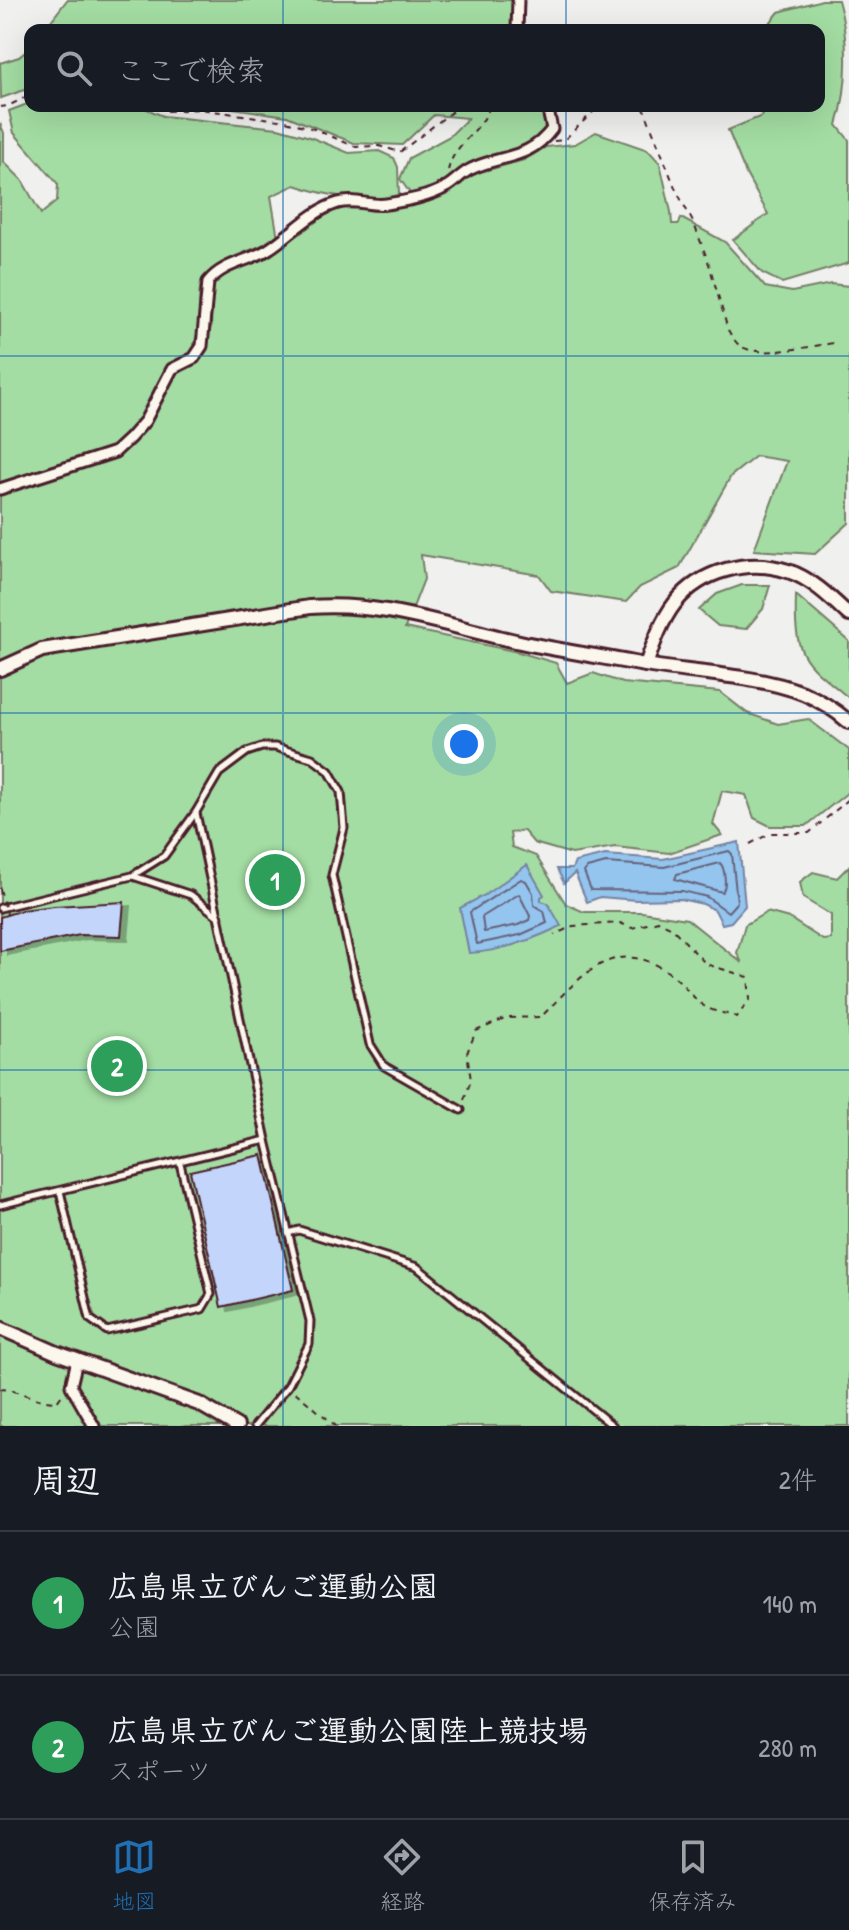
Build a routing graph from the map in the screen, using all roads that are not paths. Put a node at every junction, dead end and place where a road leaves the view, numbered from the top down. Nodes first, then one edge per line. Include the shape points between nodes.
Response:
1 (518, 0) edge
2 (517, 24) edge
3 (548, 112) edge
4 (0, 489) edge
5 (849, 615) edge
6 (646, 665) junction
7 (0, 669) edge
8 (849, 722) edge
9 (196, 812) junction
10 (132, 876) junction
11 (0, 908) edge
12 (219, 917) junction
13 (461, 1110) road end
14 (266, 1140) junction
15 (180, 1163) junction
16 (60, 1191) junction
17 (0, 1205) edge
18 (288, 1233) junction
19 (0, 1328) edge
20 (77, 1360) junction
21 (94, 1426) edge
22 (237, 1426) edge
23 (255, 1426) edge
24 (613, 1426) edge

1 - 2 street
3 - 4 street via 552,129 522,154 471,169 445,188 383,205 350,200 324,208 265,251 213,275 206,291 202,346 194,358 172,369 130,438 115,452
5 - 6 street via 815,585 789,571 732,567 674,604
6 - 7 street via 519,642 401,611 344,604 42,650
6 - 8 street via 802,693
9 - 10 lane via 164,856
9 - 12 lane
9 - 13 lane via 219,773 262,747 312,758 329,771 341,792 344,828 332,875 370,1044 384,1066
10 - 11 lane
10 - 12 lane via 191,895
12 - 14 lane
14 - 15 lane
14 - 18 lane
15 - 16 lane
15 - 16 lane via 211,1294 202,1309 107,1331 90,1319
16 - 17 lane
18 - 23 lane via 310,1321 309,1344 288,1386
18 - 24 lane via 299,1230 417,1267
19 - 20 street
20 - 21 street via 71,1386
20 - 22 street via 199,1404

